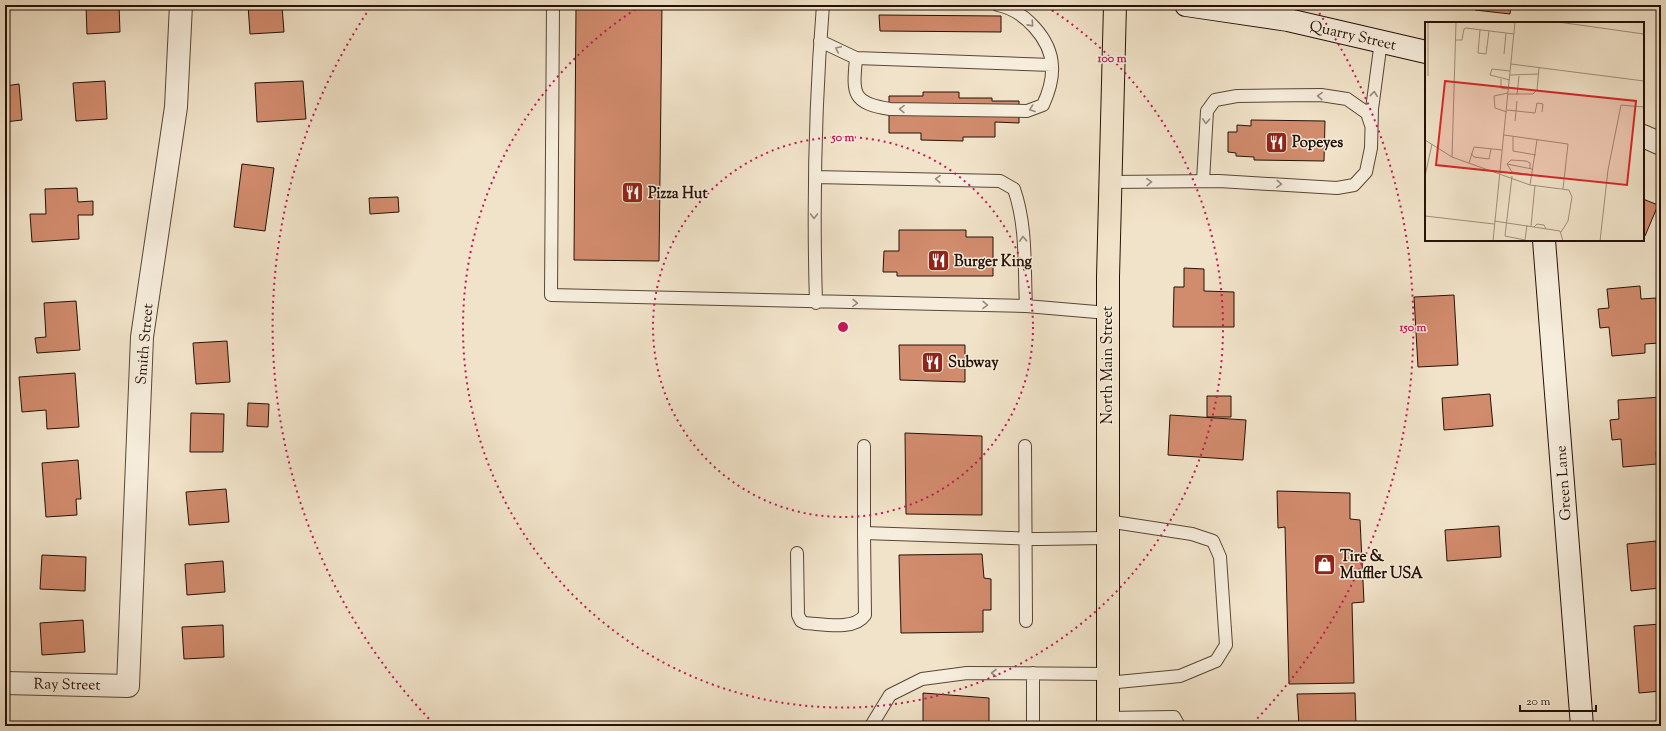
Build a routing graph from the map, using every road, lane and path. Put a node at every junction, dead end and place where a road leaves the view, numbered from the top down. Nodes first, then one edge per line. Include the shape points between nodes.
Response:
1 (181, 5) edge
2 (553, 5) edge
3 (822, 5) edge
4 (998, 5) edge
5 (1115, 5) edge
6 (1186, 5) edge
7 (820, 41) junction
8 (1381, 41) junction
9 (1425, 52) edge
10 (856, 58) junction
11 (1052, 65) junction
12 (1372, 128) junction
13 (1644, 136) edge
14 (1661, 144) edge
15 (814, 177) junction
16 (1203, 181) junction
17 (1110, 182) junction
18 (1544, 241) edge
19 (816, 303) junction
20 (1026, 306) junction
21 (1108, 313) junction
22 (864, 446) dead end
23 (1026, 446) dead end
24 (1107, 530) junction
25 (864, 533) junction
26 (1026, 538) junction
27 (797, 553) dead end
28 (1026, 621) dead end
29 (1034, 673) junction
30 (1107, 678) junction
31 (5, 683) edge
32 (128, 686) joint
33 (1108, 722) edge
34 (871, 726) edge
35 (1033, 726) edge
36 (1179, 726) edge
37 (1582, 726) edge

1 - 32 street, Smith Street via 176,107 142,337
2 - 19 lane via 551,295
3 - 7 lane
4 -> 11 lane via 1029,21 1042,39
5 - 17 highway, North Main Street
6 - 8 street, Quarry Street via 1288,20
10 -> 7 lane
7 - 15 lane
8 - 9 street, Quarry Street
12 -> 8 lane
10 - 11 lane
11 -> 10 lane via 1050,90 1043,104 1027,111 890,109 872,106 859,98 854,88
16 -> 12 lane via 1337,188 1354,185 1366,172
12 -> 16 lane via 1367,113 1347,99 1321,95 1245,96 1215,100 1207,111
13 - 14 street
15 -> 19 lane
20 -> 15 lane via 1021,213 1014,189 1000,181
17 -> 16 lane
17 - 21 highway, North Main Street
18 - 37 street, Green Lane
19 -> 20 lane
20 - 21 lane
21 - 24 highway, North Main Street
22 - 25 lane
23 - 26 lane
24 - 26 lane
24 - 30 highway, North Main Street
24 - 30 lane via 1192,534 1213,541 1220,557 1226,645 1216,661 1180,676
25 - 26 lane
25 - 27 lane via 865,615 861,621 852,624 800,621
26 - 28 lane
29 - 30 lane
29 -> 34 lane via 967,673 922,679 890,695
29 - 35 lane
30 - 33 highway, North Main Street
31 - 32 street, Ray Street
33 - 36 lane via 1174,717

